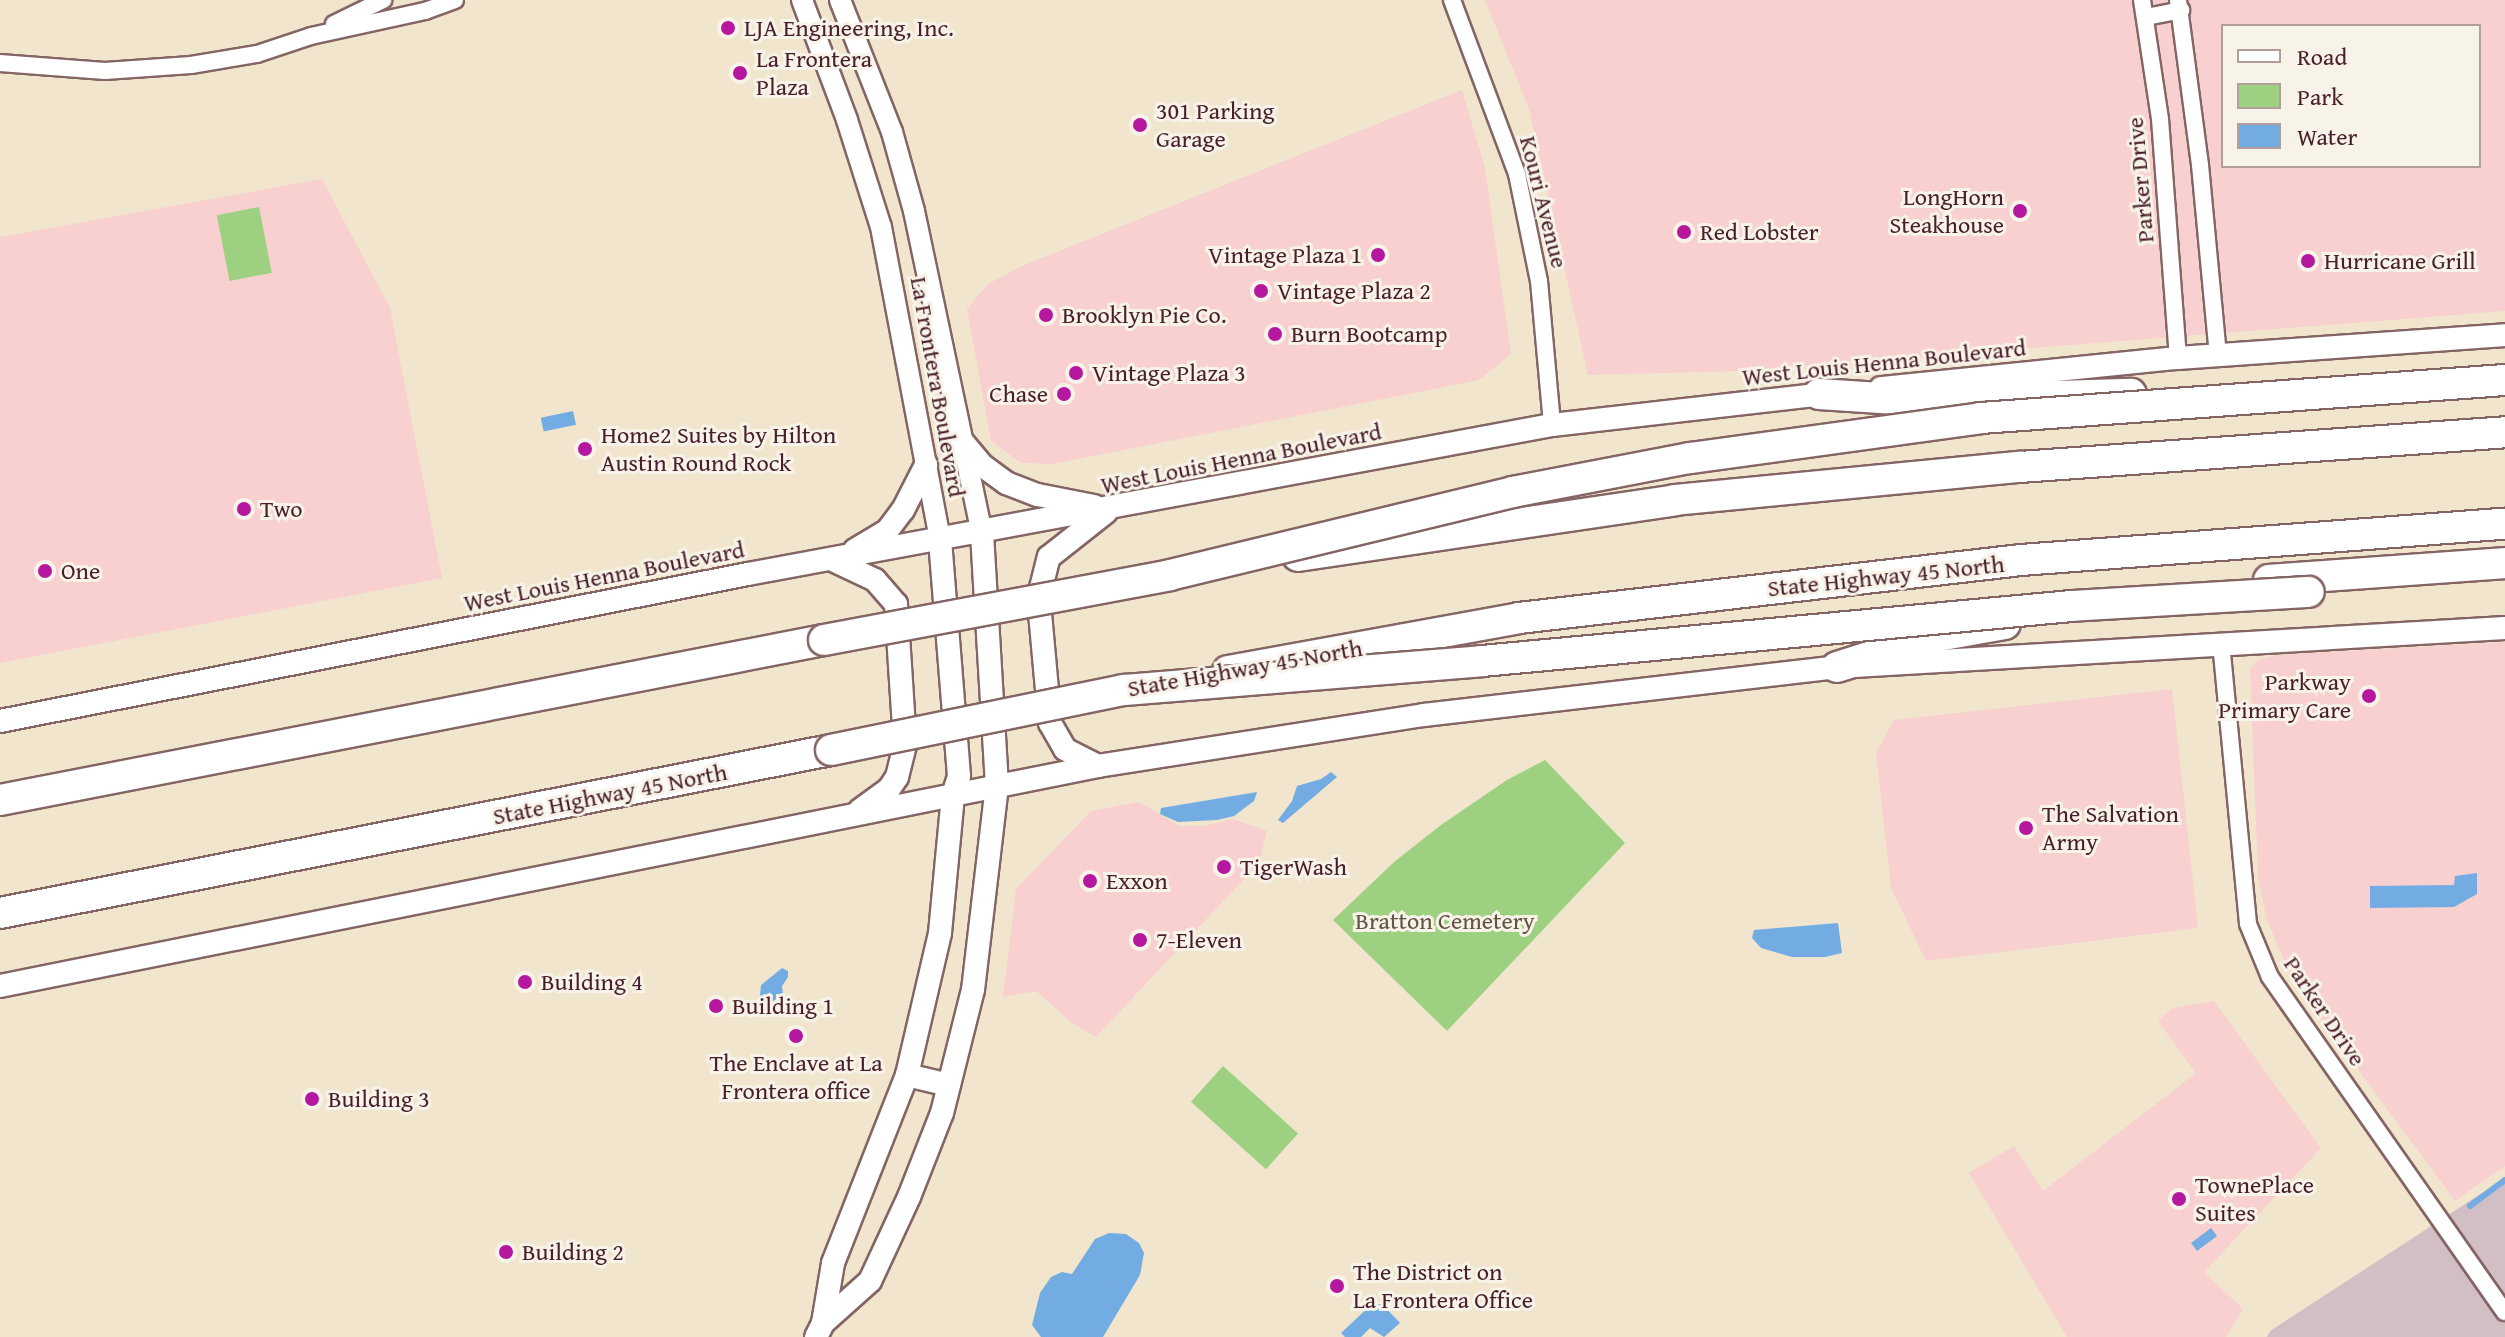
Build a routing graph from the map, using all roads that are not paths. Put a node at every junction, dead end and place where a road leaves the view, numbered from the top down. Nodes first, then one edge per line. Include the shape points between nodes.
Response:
1 (383, 0) edge
2 (455, 0) edge
3 (802, 0) edge
4 (840, 0) edge
5 (1452, 0) edge
6 (2180, 5) edge
7 (2144, 8) edge
8 (311, 36) junction
9 (0, 63) edge
10 (2505, 335) edge
11 (2218, 354) junction
12 (2178, 358) junction
13 (2505, 382) edge
14 (1819, 394) junction
15 (1552, 425) junction
16 (2505, 432) edge
17 (961, 440) junction
18 (926, 465) junction
19 (1111, 509) junction
20 (2505, 524) edge
21 (982, 533) junction
22 (940, 540) junction
23 (834, 560) junction
24 (2505, 563) edge
25 (1170, 575) junction
26 (2505, 584) edge
27 (2505, 628) edge
28 (2221, 643) junction
29 (1837, 667) junction
30 (1124, 690) junction
31 (0, 721) edge
32 (1098, 766) junction
33 (997, 786) junction
34 (953, 795) junction
35 (0, 800) edge
36 (855, 813) junction
37 (0, 913) edge
38 (0, 986) edge
39 (907, 1075) junction
40 (949, 1085) junction
41 (2505, 1312) edge
42 (820, 1330) edge

1 - 8 street
2 - 8 street
3 - 18 street, La Frontera Boulevard via 872,195
4 - 17 street, La Frontera Boulevard via 903,167
5 - 15 street, Kouri Avenue via 1517,174 1539,281
6 - 7 street
6 - 11 street
7 - 12 street, Parker Drive via 2160,119
8 - 9 street via 257,54 191,65 105,71
10 - 11 main road, West Louis Henna Boulevard
11 - 12 main road, West Louis Henna Boulevard
12 - 14 main road, West Louis Henna Boulevard
13 - 14 highway via 1911,400
13 - 25 highway, bridge via 1876,430 1513,492
14 - 15 main road, West Louis Henna Boulevard
15 - 19 main road, West Louis Henna Boulevard
16 - 25 highway, bridge via 2020,467 1675,500
17 - 19 main road via 1006,483
17 - 21 street, La Frontera Boulevard
18 - 22 street, La Frontera Boulevard
18 - 23 main road via 887,531
19 - 21 main road, West Louis Henna Boulevard
19 - 32 main road via 1049,557 1041,588 1050,723 1065,749
20 - 30 highway, State Highway 45 North, bridge via 2021,560 1519,618
21 - 22 main road, West Louis Henna Boulevard
21 - 33 main road, La Frontera Boulevard
22 - 23 main road, West Louis Henna Boulevard
22 - 34 main road, La Frontera Boulevard via 959,776
23 - 31 main road, West Louis Henna Boulevard
23 - 36 main road via 875,580 896,604 905,745 889,789
24 - 29 highway via 2234,583 1932,637
25 - 35 highway, bridge
26 - 30 highway, bridge via 2071,606
27 - 28 main road
28 - 29 main road
28 - 41 street, Parker Drive via 2248,924 2270,977
29 - 32 main road via 1527,700
30 - 37 highway, State Highway 45 North, bridge
32 - 33 main road
33 - 34 main road
33 - 40 main road, La Frontera Boulevard via 973,990
34 - 36 main road
34 - 39 main road, La Frontera Boulevard via 940,933
36 - 38 main road
39 - 40 main road
39 - 42 main road, La Frontera Boulevard via 833,1263
40 - 42 main road, La Frontera Boulevard via 909,1197 870,1281

